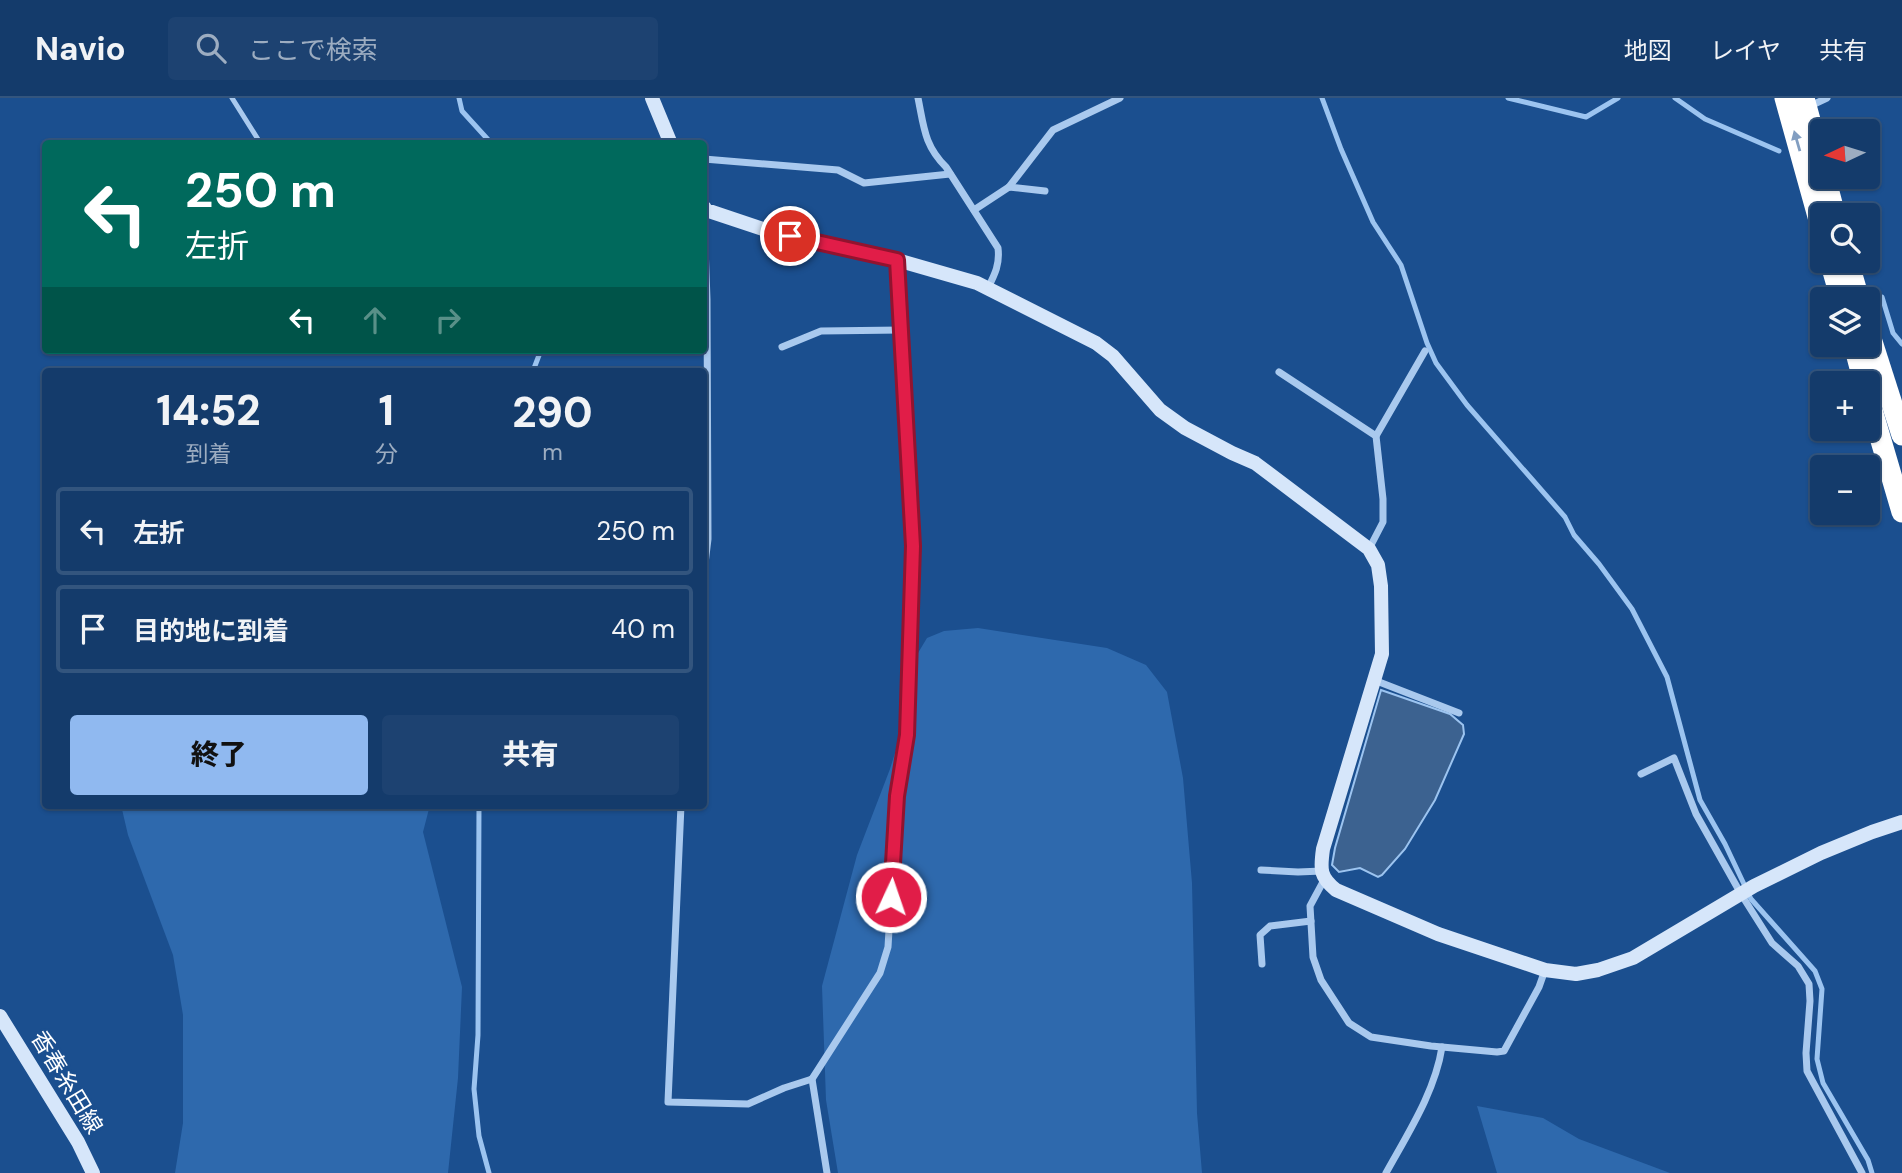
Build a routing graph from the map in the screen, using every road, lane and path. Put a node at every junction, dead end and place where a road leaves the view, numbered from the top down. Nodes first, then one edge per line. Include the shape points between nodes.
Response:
1 (232, 98) edge
2 (652, 98) edge
3 (918, 98) edge
4 (1120, 98) edge
5 (1785, 98) edge
6 (1827, 98) edge
7 (1805, 103) edge
8 (1810, 121) edge
9 (258, 140) edge
10 (669, 140) edge
11 (707, 159) edge
12 (950, 174) junction
13 (1009, 187) junction
14 (1045, 191) dead end
15 (1814, 203) edge
16 (974, 209) junction
17 (707, 210) edge
18 (897, 260) junction
19 (988, 288) junction
20 (707, 313) edge
21 (901, 330) junction
22 (782, 347) dead end
23 (1425, 351) dead end
24 (1877, 357) edge
25 (1279, 372) dead end
26 (1902, 435) edge
27 (1376, 436) junction
28 (1880, 437) edge
29 (1902, 512) edge
30 (707, 547) edge
31 (1369, 549) junction
32 (1374, 680) junction
33 (1459, 713) dead end
34 (1641, 774) dead end
35 (681, 809) edge
36 (1902, 822) edge
37 (1261, 870) dead end
38 (1323, 876) junction
39 (1741, 894) junction
40 (1311, 921) junction
41 (1262, 964) dead end
42 (1545, 970) junction
43 (0, 1016) edge
44 (1442, 1047) junction
45 (812, 1079) junction
46 (93, 1173) edge
47 (827, 1173) edge
48 (1387, 1173) edge
49 (1862, 1173) edge

1 - 9 lane
2 - 10 street
3 - 12 street via 926,140
4 - 13 street via 1053,130
15 -> 5 highway
6 - 7 street
7 - 8 highway
11 - 12 street via 838,170 864,183
12 - 16 street
13 - 14 street
13 - 16 street
16 - 19 street via 998,248 996,273
17 - 18 street via 772,232
18 - 19 street
18 - 21 street
19 - 31 street via 1096,343 1160,410 1185,428 1255,463
20 - 30 street
21 - 22 street via 821,331
21 - 45 street via 913,546 907,735 897,796 888,947 880,973
23 - 27 street
24 - 26 highway
25 - 27 street
27 - 31 street via 1383,522
28 - 29 highway
31 - 32 street via 1378,565 1381,586 1382,654
32 - 33 street
32 - 38 street via 1323,849
34 - 39 street via 1674,758 1696,814
35 - 45 street via 668,1102 748,1104
36 - 39 street via 1821,853
37 - 38 street
38 - 40 street via 1310,906
38 - 42 street via 1336,890 1438,934
39 - 42 street via 1633,958 1576,974
39 - 49 street via 1772,943 1798,966 1809,984 1807,1071
40 - 41 street via 1270,926 1260,935
40 - 44 street via 1313,957 1321,980 1349,1023 1371,1037
42 - 44 street via 1504,1051
43 - 46 street, 香春糸田線
44 - 48 street via 1422,1106
45 - 47 street

